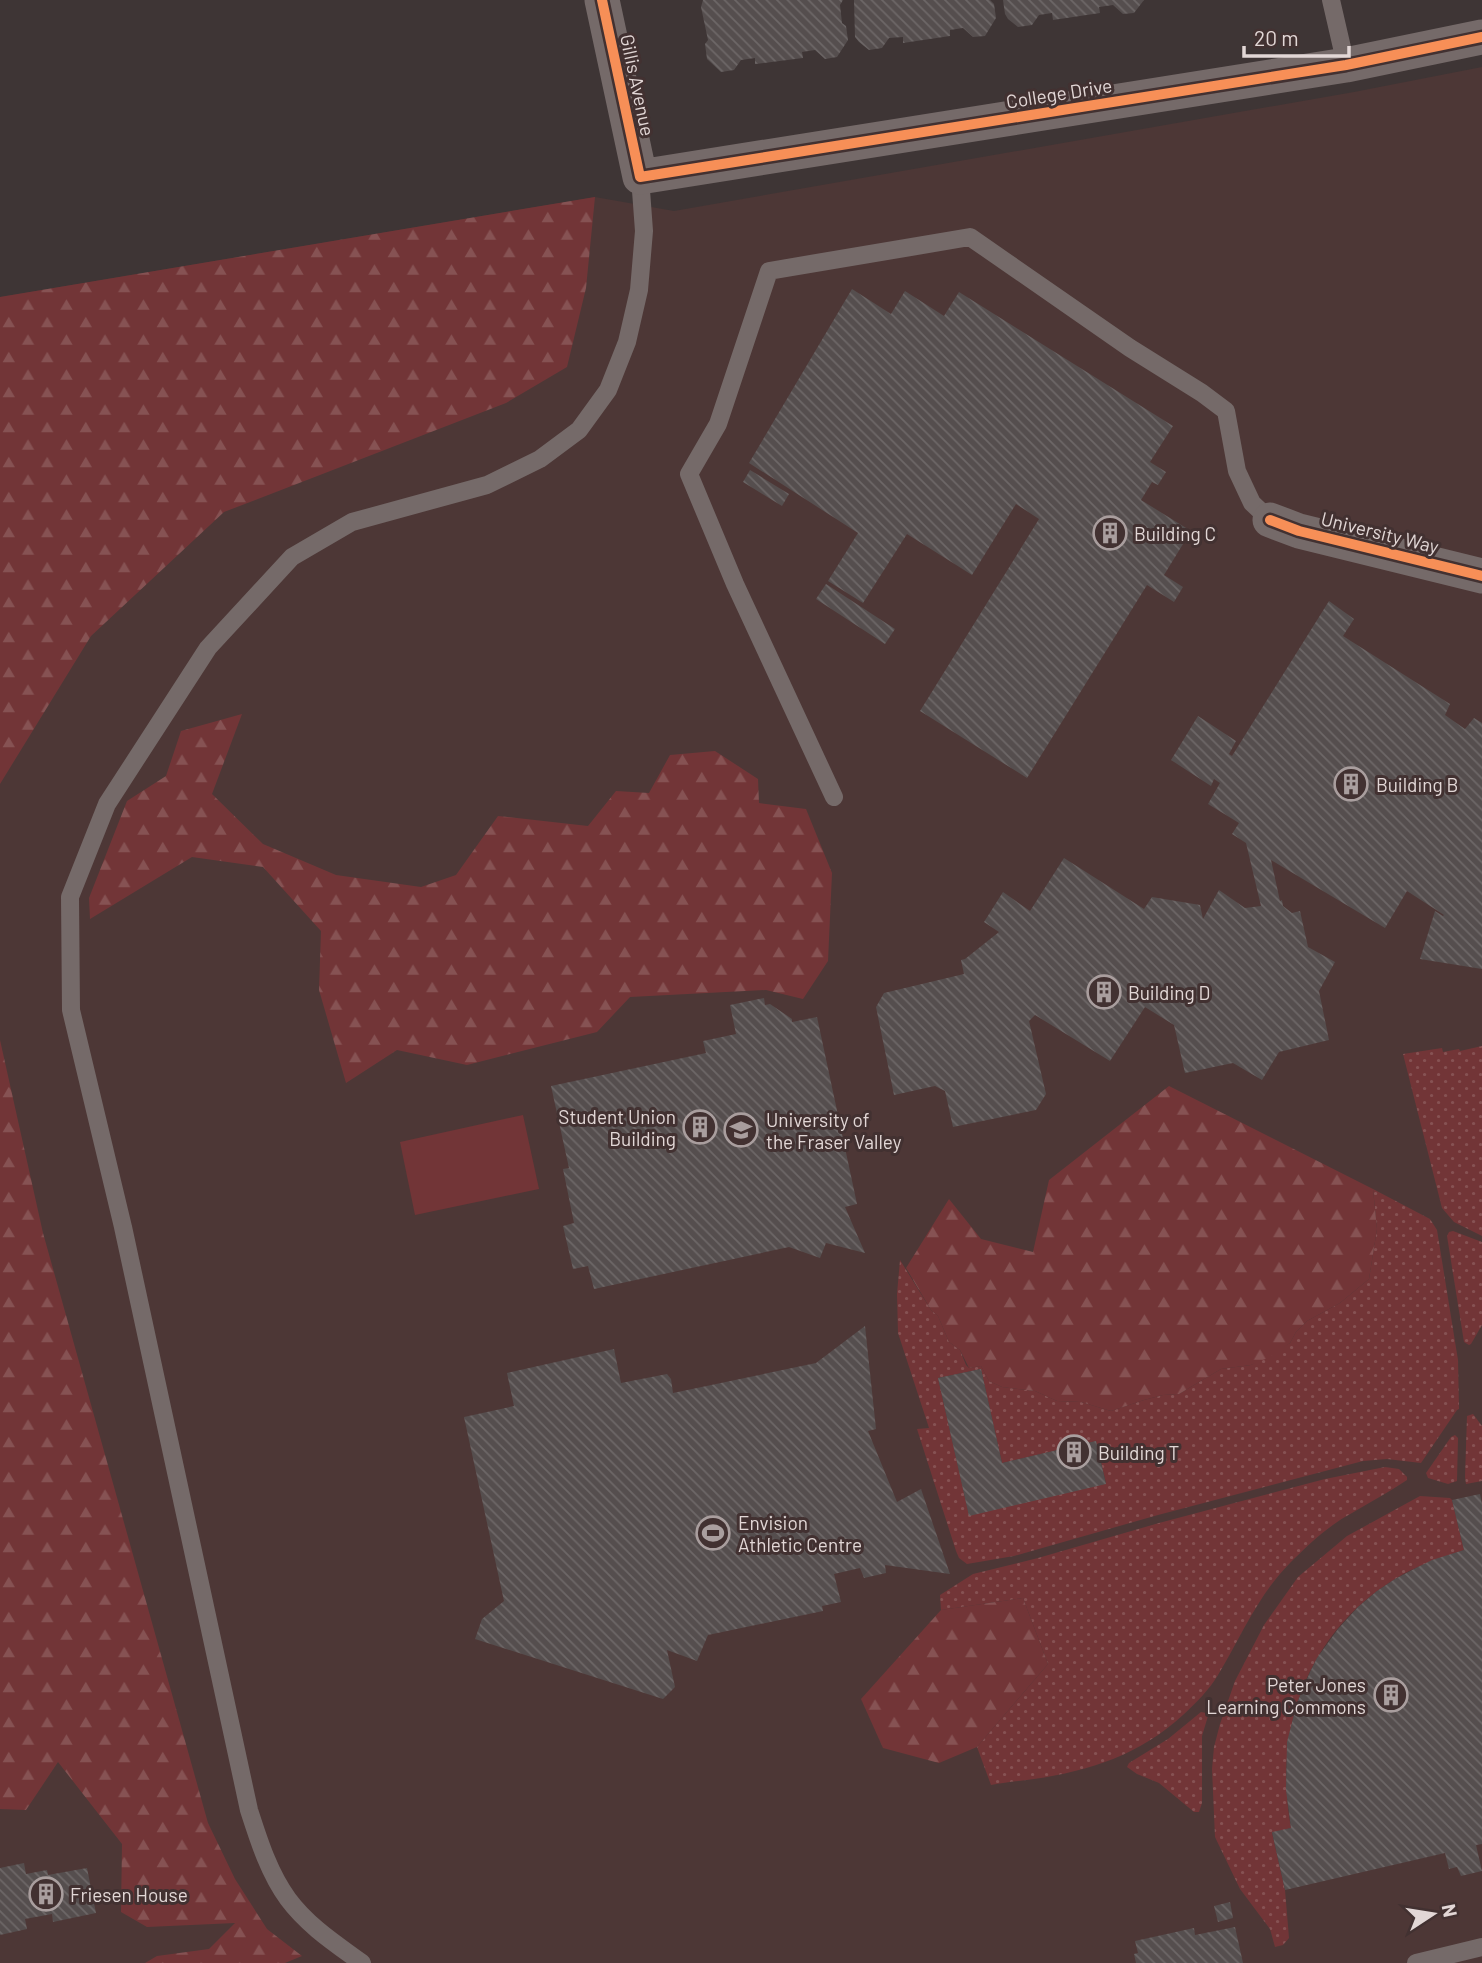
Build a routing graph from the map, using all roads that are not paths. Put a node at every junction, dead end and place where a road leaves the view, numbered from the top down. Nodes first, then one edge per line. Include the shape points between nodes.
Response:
1 (602, 0) edge
2 (1331, 0) edge
3 (1482, 37) edge
4 (1346, 65) junction
5 (640, 177) junction
6 (1270, 520) joint
7 (1482, 576) edge
8 (834, 797) dead end
9 (1482, 1947) edge
10 (362, 1963) edge
11 (1416, 1963) edge

1 - 5 street, Gillis Avenue
2 - 4 lane
3 - 4 street, College Drive
4 - 5 street, College Drive
5 - 10 lane via 644,231 639,290 627,342 608,390 579,430 540,459 487,485 352,522 292,558 208,648 107,804 70,897 71,1010 123,1227 249,1810 266,1860 289,1900 320,1933
6 - 7 street, University Way
6 - 8 lane via 1252,503 1237,471 1226,411 970,237 769,271 718,424 689,474
9 - 11 lane

